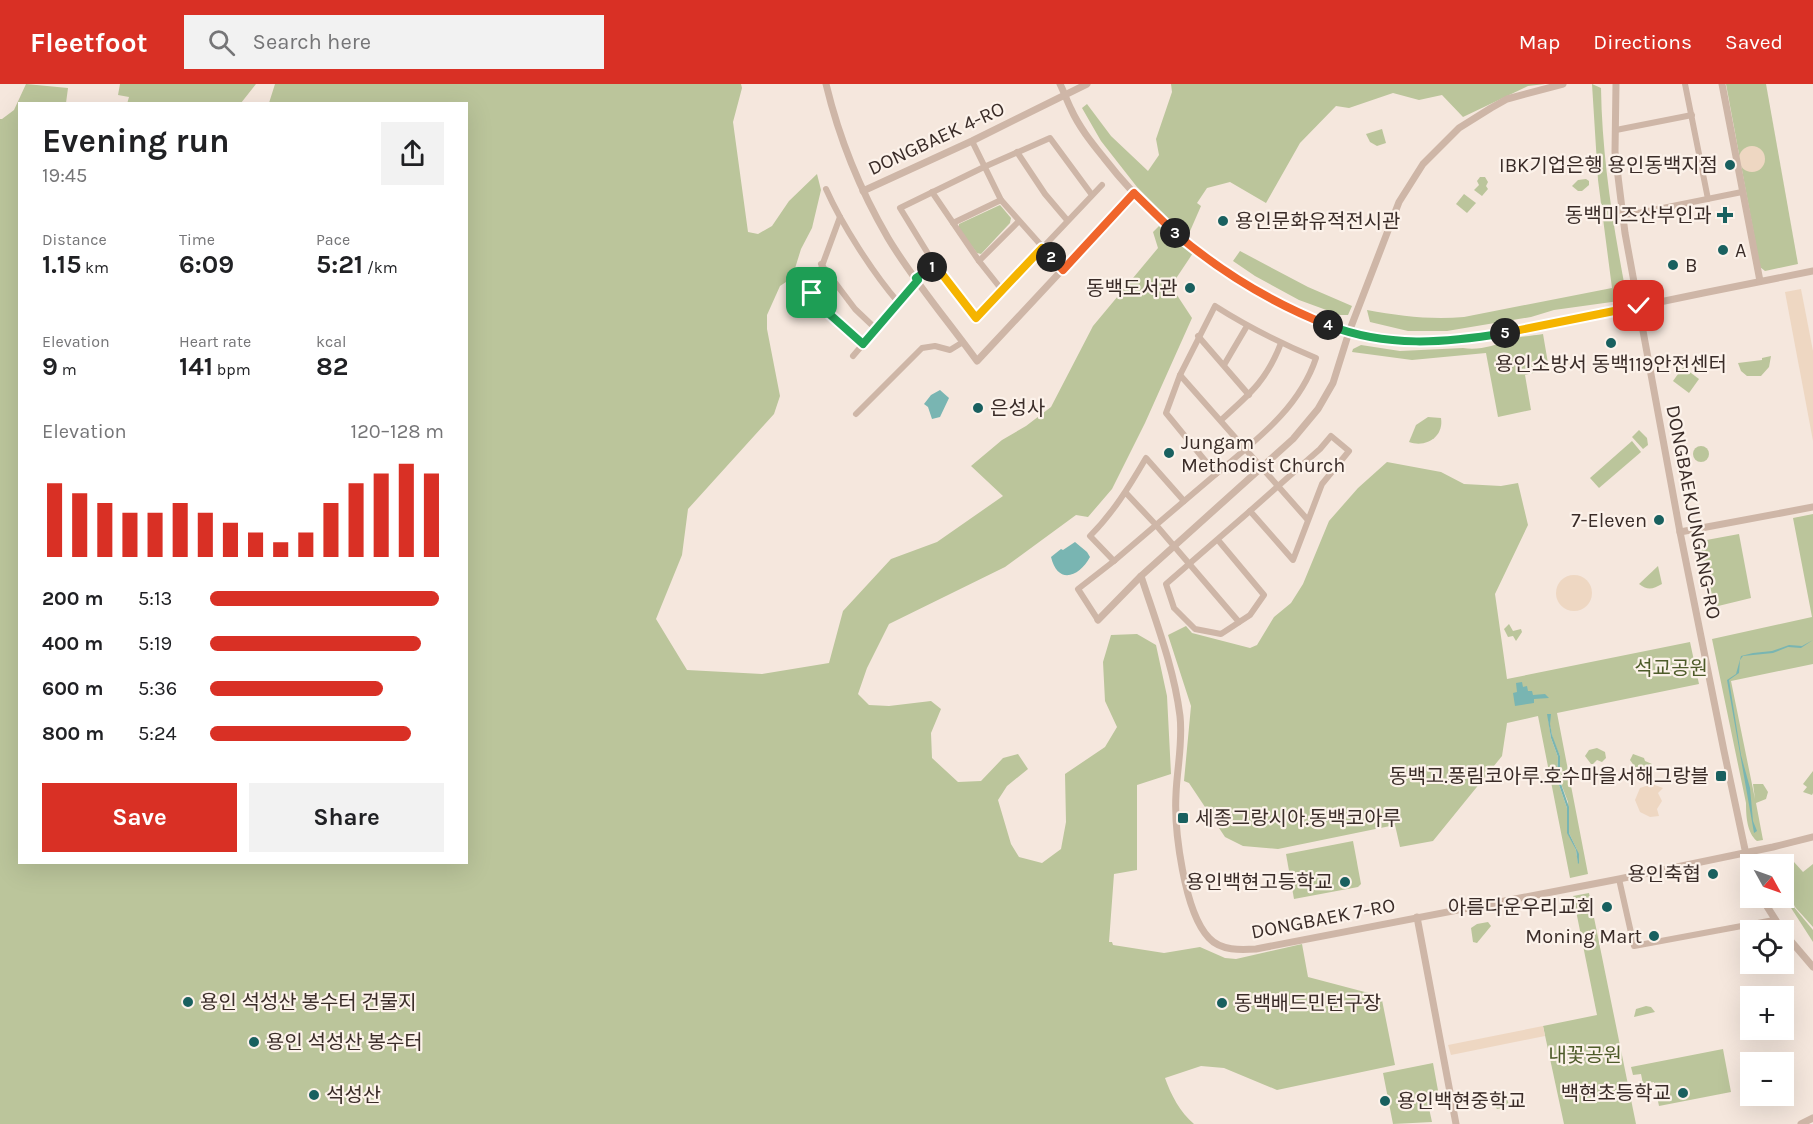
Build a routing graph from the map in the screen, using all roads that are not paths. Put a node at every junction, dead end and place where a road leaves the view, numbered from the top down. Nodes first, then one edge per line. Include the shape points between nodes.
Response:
1 (825, 84) edge
2 (1060, 84) edge
3 (1087, 84) edge
4 (1563, 84) edge
5 (1616, 84) edge
6 (1685, 84) edge
7 (1722, 84) edge
8 (1065, 94) junction
9 (1692, 115) junction
10 (1616, 130) junction
11 (972, 141) junction
12 (1017, 152) junction
13 (984, 167) junction
14 (1102, 184) dead end
15 (826, 189) dead end
16 (863, 191) junction
17 (932, 192) junction
18 (1742, 192) junction
19 (1134, 193) junction
20 (1092, 195) junction
21 (1708, 199) junction
22 (1001, 200) junction
23 (1623, 216) junction
24 (840, 217) junction
25 (1067, 220) junction
26 (1019, 221) junction
27 (953, 223) junction
28 (1042, 248) junction
29 (979, 261) junction
30 (821, 264) junction
31 (935, 265) junction
32 (1063, 270) junction
33 (1813, 271) edge
34 (917, 279) junction
35 (1760, 281) junction
36 (1002, 290) junction
37 (898, 302) junction
38 (1639, 306) junction
39 (1247, 326) junction
40 (876, 328) junction
41 (1350, 332) junction
42 (1198, 336) junction
43 (963, 342) junction
44 (1281, 343) junction
45 (863, 344) junction
46 (852, 356) dead end
47 (1224, 365) junction
48 (1180, 375) junction
49 (1249, 395) junction
50 (856, 414) dead end
51 (1221, 420) junction
52 (1246, 448) junction
53 (1261, 467) junction
54 (1216, 474) junction
55 (1278, 486) junction
56 (1126, 493) junction
57 (1184, 501) junction
58 (1813, 507) edge
59 (1250, 511) junction
60 (1307, 519) junction
61 (1156, 525) junction
62 (1680, 532) junction
63 (1218, 540) junction
64 (1174, 546) junction
65 (1114, 561) junction
66 (1189, 563) junction
67 (1140, 576) junction
68 (1098, 620) joint
69 (1239, 622) junction
70 (1813, 837) edge
71 (1746, 853) junction
72 (1619, 879) junction
73 (1767, 908) edge
74 (1417, 917) junction
75 (1774, 920) edge
76 (1740, 926) edge
77 (1794, 944) edge
78 (1813, 967) edge
79 (1813, 1118) edge
80 (1456, 1124) edge
81 (1801, 1124) edge

1 - 16 street
2 - 8 street
3 - 8 street, DONGBAEK 4-RO
4 - 41 street via 1507,99 1491,108 1459,128 1423,164 1399,202
5 - 10 street, DONGBAEKJUNGANG-RO
6 - 9 street
7 - 18 street
8 - 11 street, DONGBAEK 4-RO
8 - 19 street via 1089,137
9 - 10 street
9 - 21 street
10 - 23 street, DONGBAEKJUNGANG-RO
11 - 13 street
11 - 16 street, DONGBAEK 4-RO
12 - 13 street
12 - 20 street via 1050,138
12 - 25 street
13 - 17 street
13 - 22 street
14 - 20 street
15 - 24 street
16 - 34 street
17 - 27 street
17 - 31 street via 900,208
18 - 21 street
18 - 35 street
19 - 32 street
19 - 41 street via 1220,268 1281,304
20 - 25 street
21 - 23 street
22 - 26 street
22 - 27 street
23 - 38 street, DONGBAEKJUNGANG-RO
24 - 30 street
24 - 37 street
25 - 28 street
26 - 28 street
26 - 29 street
27 - 29 street
28 - 32 street
28 - 36 street
29 - 36 street
30 - 40 street via 855,309
30 - 45 street via 813,297
31 - 34 street
31 - 36 street via 976,318
32 - 43 street via 977,361
33 - 35 street
34 - 37 street
34 - 43 street
35 - 38 street
37 - 40 street
38 - 41 street via 1450,341 1412,343
38 - 62 street, DONGBAEKJUNGANG-RO
39 - 42 street via 1215,306
39 - 44 street
39 - 47 street
40 - 45 street
41 - 53 street via 1322,403 1293,439
42 - 47 street
42 - 48 street
43 - 50 street via 950,350 922,348
44 - 49 street via 1263,381
44 - 52 street via 1316,358 1292,405
45 - 46 street
47 - 49 street
48 - 51 street
48 - 54 street via 1166,413
49 - 51 street
51 - 52 street
52 - 53 street
52 - 54 street
53 - 55 street
53 - 64 street
54 - 57 street
55 - 59 street
55 - 60 street
55 - 60 street via 1331,436 1349,451 1322,484
56 - 57 street via 1146,458
56 - 61 street
56 - 65 street via 1090,536
57 - 61 street
58 - 62 street
59 - 60 street via 1293,560
59 - 63 street
61 - 64 street
61 - 65 street
62 - 71 street, DONGBAEKJUNGANG-RO
63 - 66 street
63 - 69 street via 1264,595 1250,615
64 - 66 street
64 - 67 street
65 - 68 street via 1078,589
66 - 69 street
66 - 69 street via 1166,585 1174,608 1195,629 1221,634
67 - 68 street
67 - 74 street, DONGBAEK 7-RO via 1174,680 1181,730 1175,815 1179,848 1195,915 1209,938 1231,949 1256,949
70 - 71 street, DONGBAEK 7-RO
71 - 72 street, DONGBAEK 7-RO
72 - 74 street, DONGBAEK 7-RO
72 - 76 street via 1634,946
73 - 75 street
74 - 80 street
77 - 78 street
79 - 81 street

